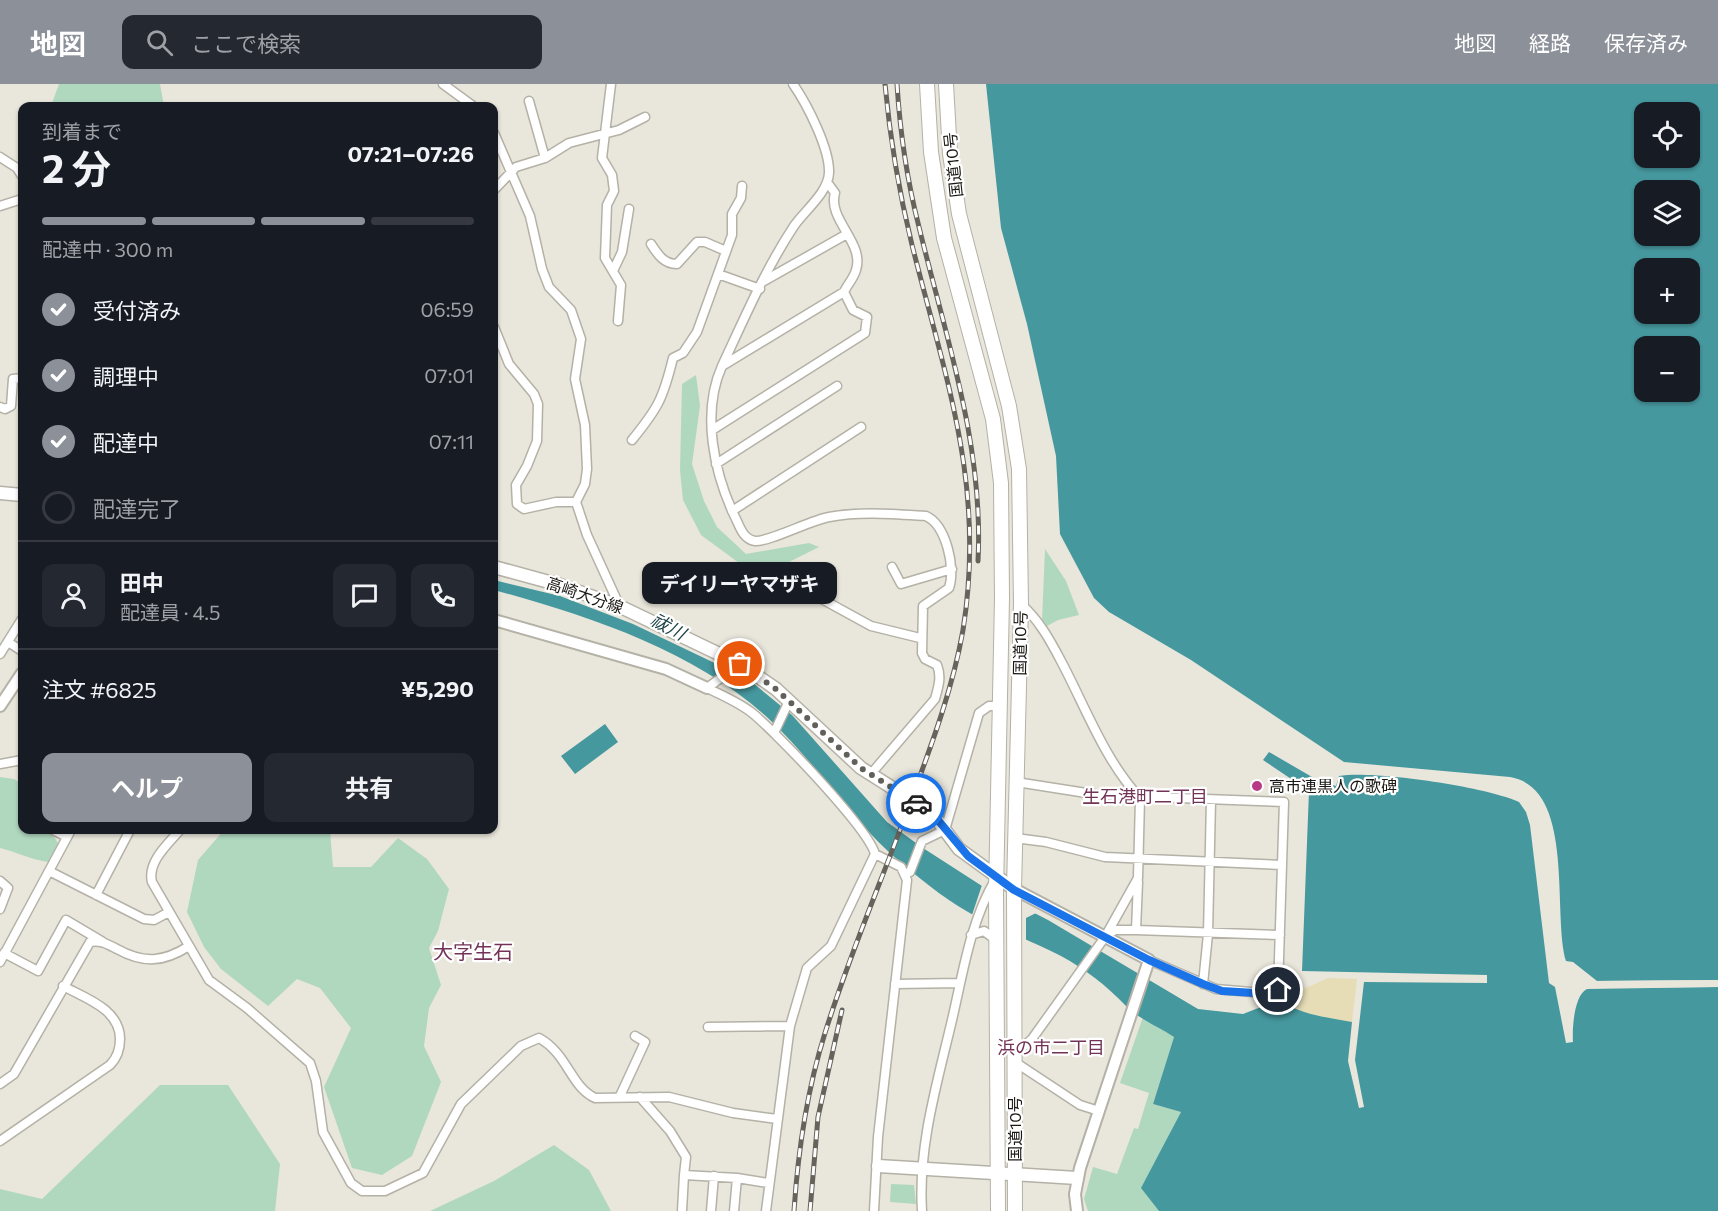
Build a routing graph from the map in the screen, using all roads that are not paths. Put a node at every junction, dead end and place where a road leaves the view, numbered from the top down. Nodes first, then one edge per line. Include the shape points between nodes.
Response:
1 (443, 84) edge
2 (611, 84) edge
3 (793, 84) edge
4 (927, 84) edge
5 (946, 84) edge
6 (455, 89) edge
7 (529, 100) dead end
8 (464, 102) edge
9 (645, 117) dead end
10 (607, 132) junction
11 (498, 141) edge
12 (0, 157) edge
13 (545, 158) junction
14 (18, 170) edge
15 (512, 170) junction
16 (827, 182) junction
17 (498, 186) edge
18 (742, 186) dead end
19 (18, 200) edge
20 (0, 206) edge
21 (629, 209) dead end
22 (847, 234) junction
23 (651, 244) dead end
24 (726, 251) junction
25 (613, 272) junction
26 (718, 274) junction
27 (761, 285) junction
28 (844, 292) junction
29 (618, 321) dead end
30 (498, 337) edge
31 (722, 366) junction
32 (18, 376) edge
33 (837, 386) dead end
34 (0, 407) edge
35 (861, 427) dead end
36 (712, 430) junction
37 (632, 440) dead end
38 (716, 464) junction
39 (0, 493) edge
40 (18, 495) edge
41 (576, 502) junction
42 (732, 511) junction
43 (892, 567) dead end
44 (498, 568) edge
45 (952, 569) junction
46 (820, 571) dead end
47 (1020, 604) junction
48 (621, 607) junction
49 (498, 621) edge
50 (18, 627) edge
51 (920, 638) junction
52 (10, 643) junction
53 (18, 648) edge
54 (0, 654) edge
55 (737, 667) junction
56 (18, 679) edge
57 (709, 686) junction
58 (788, 703) junction
59 (0, 706) edge
60 (999, 706) junction
61 (775, 731) junction
62 (18, 761) edge
63 (0, 764) edge
64 (870, 775) junction
65 (1016, 782) junction
66 (1140, 798) junction
67 (1211, 800) junction
68 (945, 830) junction
69 (68, 834) edge
70 (128, 834) edge
71 (177, 834) edge
72 (1015, 838) junction
73 (875, 854) junction
74 (1139, 860) junction
75 (1209, 863) junction
76 (1282, 865) junction
77 (49, 871) junction
78 (908, 874) junction
79 (1138, 879) junction
80 (0, 881) edge
81 (994, 886) junction
82 (96, 895) junction
83 (1014, 896) junction
84 (0, 909) edge
85 (169, 912) junction
86 (1136, 930) junction
87 (1208, 934) junction
88 (971, 935) junction
89 (996, 935) junction
90 (1280, 935) junction
91 (1105, 937) junction
92 (104, 943) junction
93 (189, 946) junction
94 (2, 958) edge
95 (1149, 960) junction
96 (960, 983) junction
97 (895, 984) junction
98 (1203, 984) junction
99 (63, 987) junction
100 (790, 1026) junction
101 (708, 1027) dead end
102 (635, 1036) dead end
103 (1014, 1058) junction
104 (0, 1084) edge
105 (620, 1096) junction
106 (640, 1097) junction
107 (1099, 1111) junction
108 (777, 1119) junction
109 (0, 1141) edge
110 (878, 1166) junction
111 (921, 1170) junction
112 (998, 1175) junction
113 (684, 1176) junction
114 (714, 1176) junction
115 (1015, 1176) junction
116 (737, 1178) junction
117 (1077, 1178) junction
118 (768, 1183) junction
119 (682, 1211) edge
120 (711, 1211) edge
121 (734, 1211) edge
122 (766, 1211) edge
123 (874, 1211) edge
124 (922, 1211) edge
125 (998, 1211) edge
126 (1015, 1211) edge
127 (1077, 1211) edge

1 - 6 street
2 - 10 street
3 - 16 street via 806,103 826,154
4 - 60 highway, 国道10号 via 931,152 945,238 998,451 1002,515
5 - 47 highway, 国道10号 via 950,154 964,240 1014,434 1020,506
6 - 8 street
7 - 13 street
9 - 10 street
10 - 13 street via 569,143
10 - 25 street via 602,158 612,175 614,191 607,205 605,258
11 - 15 street
12 - 14 street
13 - 15 street
15 - 17 street
15 - 41 street via 534,228 542,269 549,286 571,310 580,339 575,379 585,425 587,469
16 - 22 street via 835,193 833,207
16 - 27 street via 795,225
18 - 24 street via 741,198 732,214 732,235
19 - 20 street
21 - 25 street via 622,252
22 - 27 street
22 - 28 street via 857,269
23 - 24 street via 668,264 677,264 697,242
24 - 26 street
25 - 29 street via 621,285
26 - 27 street
26 - 37 street via 697,332 683,353 673,358 655,412
27 - 31 street
28 - 31 street
28 - 36 street via 853,310 867,317 865,333
30 - 41 street via 509,364 538,404 537,441 516,485 517,504 524,509
31 - 36 street via 715,384
32 - 34 street via 13,379 11,406
33 - 38 street
35 - 42 street
36 - 38 street
38 - 42 street
39 - 40 main road
41 - 48 street via 586,535
42 - 45 street via 744,536 756,541 828,517 926,516 934,522 949,550
43 - 45 street via 901,584
44 - 48 main road, 高崎大分線
45 - 51 street via 950,588 923,606
46 - 51 street via 809,592 871,626
47 - 65 highway, 国道10号
47 - 66 street via 1042,628 1115,761
48 - 55 main road, 高崎大分線
49 - 57 street via 666,669
50 - 52 street
51 - 64 street via 921,653 939,671 935,699
52 - 53 street
52 - 54 street
55 - 57 street
55 - 58 main road, 高崎大分線
56 - 59 street
57 - 61 street
58 - 61 street
58 - 64 main road, 高崎大分線
60 - 68 street via 989,706 979,713
60 - 81 highway, 国道10号
61 - 73 street via 862,829
62 - 63 street
64 - 68 main road, 高崎大分線 via 932,813
65 - 66 street
65 - 72 highway, 国道10号
66 - 67 street
66 - 74 street
67 - 75 street
67 - 76 street via 1284,802
68 - 78 street via 922,841
68 - 81 main road, 高崎大分線
69 - 77 street
70 - 82 street
71 - 85 street via 151,872 152,882
72 - 74 street
72 - 83 highway, 国道10号
73 - 78 street
73 - 100 street via 831,946 807,968
74 - 75 street
74 - 79 street
75 - 76 street
75 - 87 street
76 - 90 street
77 - 82 street
77 - 94 street
78 - 97 street
79 - 86 street
79 - 91 street
80 - 84 street via 8,888
81 - 83 main road, 高崎大分線
81 - 88 street
81 - 89 highway, 国道10号
82 - 85 street via 147,920
83 - 91 street
83 - 103 highway, 国道10号
85 - 93 street
86 - 87 street
86 - 91 street via 1115,930
87 - 90 street
87 - 98 street
88 - 89 street via 984,931
88 - 96 street
89 - 112 highway, 国道10号
90 - 98 street via 1278,990 1274,994 1222,991
91 - 95 street
91 - 103 street
92 - 93 street via 126,955 149,960 165,959
92 - 94 street via 66,920 38,971
92 - 99 street via 90,942 85,947
93 - 105 street via 209,980 310,1063 323,1132 351,1183 362,1191 385,1191 423,1173 461,1104 531,1039 539,1038 550,1044 588,1094 605,1099
95 - 98 street
95 - 107 street
96 - 97 street
96 - 111 street
97 - 110 street
99 - 104 street via 14,1074
99 - 109 street via 110,1014 119,1031 118,1053 110,1065
100 - 101 street
100 - 108 street
102 - 105 street via 645,1042
103 - 107 street via 1080,1105
103 - 115 highway, 国道10号
105 - 106 street
106 - 108 street via 669,1097
106 - 113 street via 670,1131 686,1157
107 - 117 street
108 - 118 street
110 - 111 main road
110 - 123 street
111 - 112 main road
111 - 124 street
112 - 115 main road
112 - 125 highway, 国道10号
113 - 114 street
113 - 119 street
114 - 116 street
114 - 120 street
115 - 117 main road
115 - 126 highway, 国道10号
116 - 118 street
116 - 121 street
117 - 127 street
118 - 122 street

